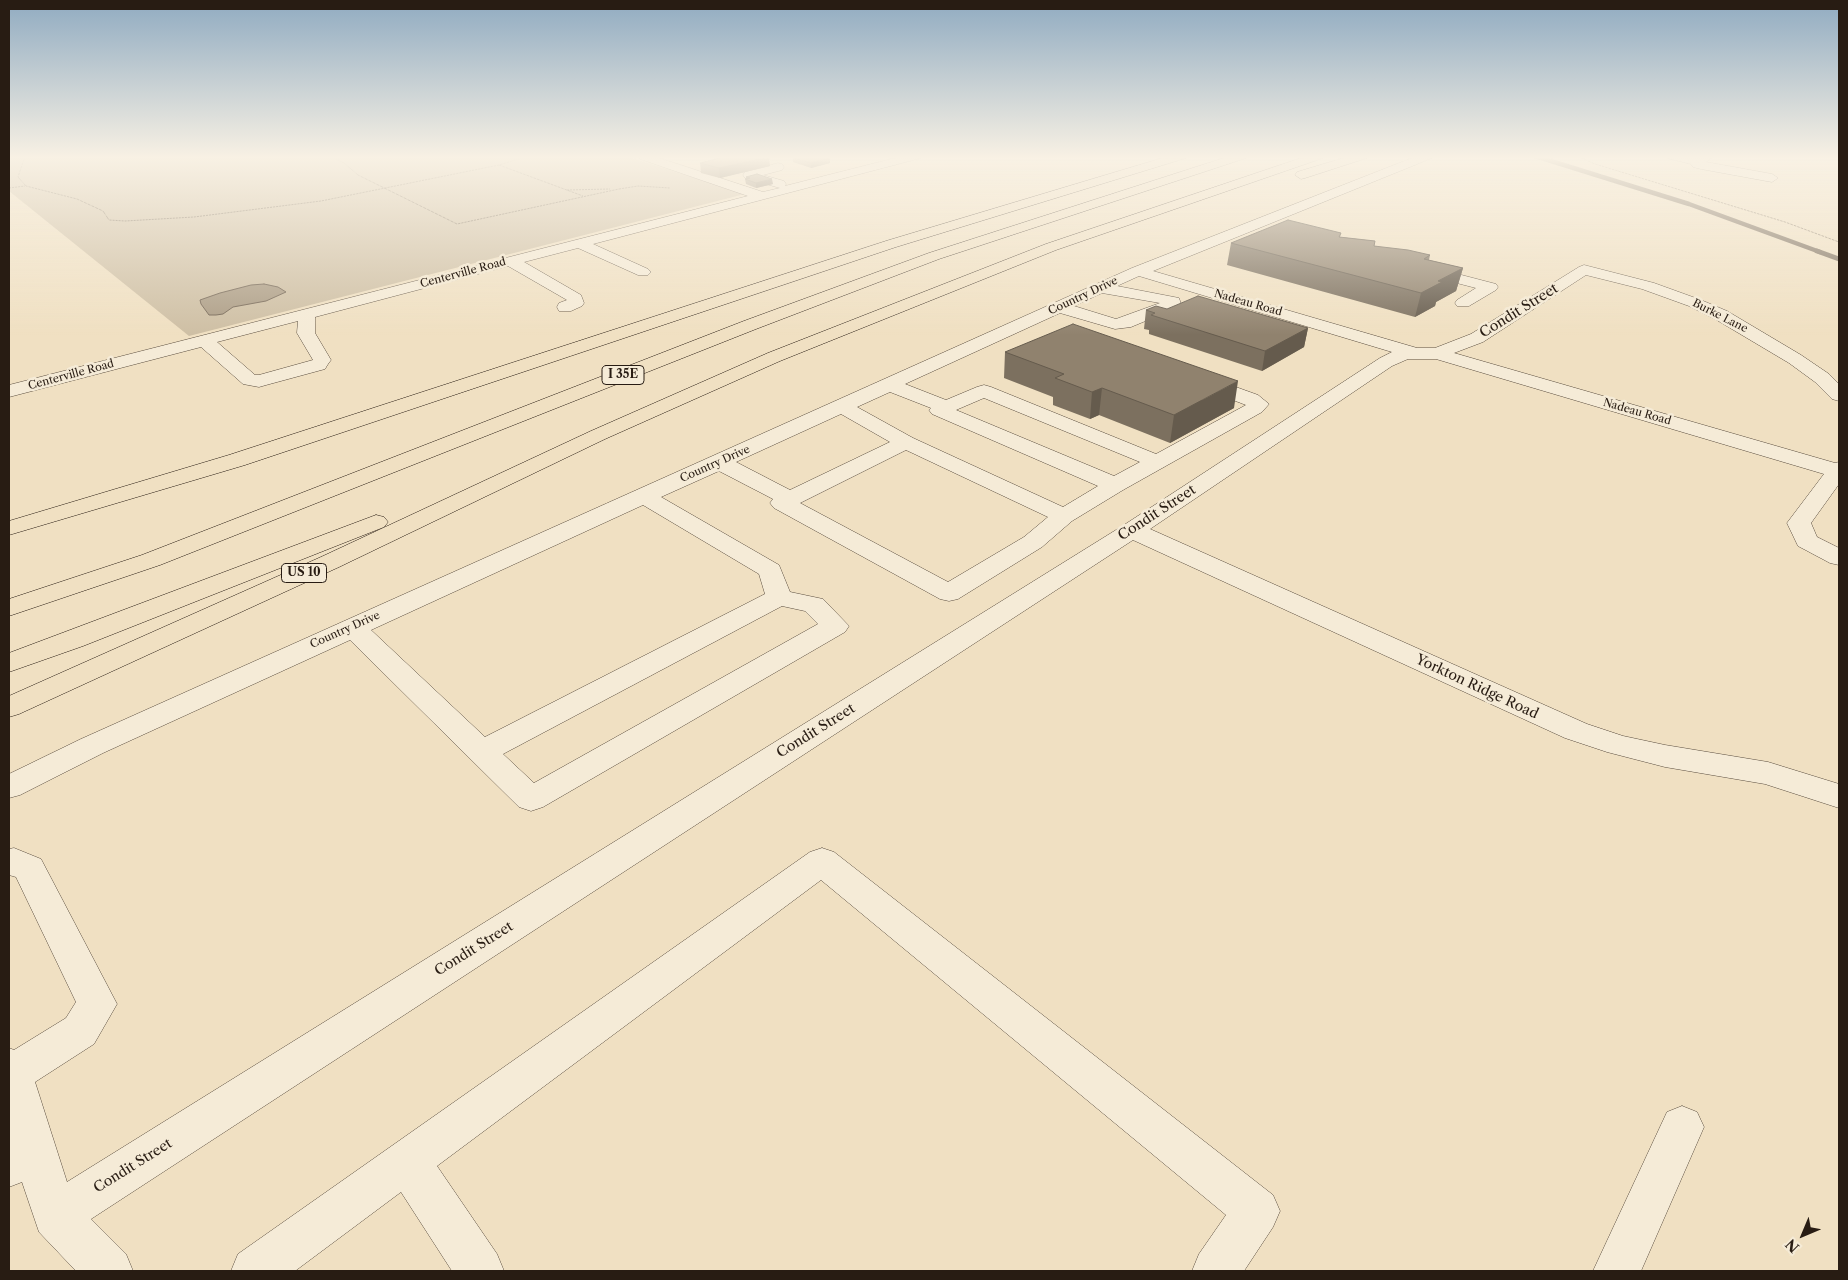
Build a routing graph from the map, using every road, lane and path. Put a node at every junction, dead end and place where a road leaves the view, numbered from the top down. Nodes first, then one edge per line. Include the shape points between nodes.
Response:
1 (106, 216) edge
2 (206, 216) edge
3 (440, 216) edge
4 (494, 216) edge
5 (685, 216) edge
6 (984, 216) edge
7 (1024, 216) edge
8 (1058, 216) edge
9 (1145, 216) edge
10 (1277, 216) edge
11 (1764, 216) edge
12 (1248, 227) junction
13 (1278, 234) edge
14 (1839, 242) edge
15 (579, 243) junction
16 (510, 261) junction
17 (1412, 268) edge
18 (1584, 270) joint
19 (1137, 271) junction
20 (643, 272) dead end
21 (1101, 288) junction
22 (1463, 303) dead end
23 (711, 304) junction
24 (1059, 307) junction
25 (565, 308) dead end
26 (307, 314) junction
27 (1029, 321) junction
28 (1056, 330) edge
29 (204, 340) junction
30 (1426, 354) junction
31 (1186, 376) edge
32 (890, 384) junction
33 (9, 391) edge
34 (1839, 395) edge
35 (842, 407) junction
36 (946, 407) junction
37 (365, 416) junction
38 (598, 435) junction
39 (906, 442) junction
40 (720, 462) junction
41 (1158, 462) junction
42 (1838, 470) edge
43 (1115, 485) junction
44 (642, 496) junction
45 (790, 499) junction
46 (9, 512) edge
47 (1064, 516) junction
48 (9, 528) edge
49 (1132, 530) junction
50 (1839, 558) edge
51 (779, 597) junction
52 (9, 608) edge
53 (352, 627) junction
54 (9, 663) edge
55 (9, 707) edge
56 (482, 752) junction
57 (9, 787) edge
58 (1839, 796) edge
59 (9, 862) edge
60 (10, 1070) edge
61 (1682, 1127) dead end
62 (22, 1157) edge
63 (407, 1161) junction
64 (55, 1216) junction
65 (109, 1271) edge
66 (255, 1271) edge
67 (480, 1271) edge
68 (1216, 1271) edge
69 (1617, 1271) edge

1 - 2 path via 109,220 125,222
3 - 4 path via 457,224
5 - 15 street, Centerville Road
6 - 23 highway
7 - 23 highway
8 - 52 highway, I 35E via 934,256 151,560
9 - 38 highway via 1051,247 774,357
10 - 12 street, Country Drive
11 - 14 path
12 - 13 street
12 - 19 street, Country Drive
15 - 16 street, Centerville Road
15 - 20 street
16 - 25 street via 575,298 576,303
16 - 26 street, Centerville Road
17 - 22 street via 1490,287
18 - 30 street, Condit Street via 1477,338
18 - 34 street, Burke Lane via 1648,286 1721,315 1795,359
19 - 21 street, Country Drive
19 - 30 street, Nadeau Road
21 - 24 street, Country Drive
21 - 24 street via 1173,301 1173,304 1125,324
23 - 37 highway
24 - 27 street, Country Drive
26 - 29 street, Centerville Road
26 - 29 street via 306,333 322,360 318,364 259,381 250,380
27 - 28 street
27 - 32 street, Country Drive
29 - 33 street, Centerville Road
30 - 42 street, Nadeau Road
30 - 49 street, Condit Street via 1405,353 1386,362
31 - 41 street via 1259,404
32 - 35 street, Country Drive
32 - 36 street
35 - 39 street
35 - 40 street, Country Drive
36 - 41 street via 984,391
36 - 43 street via 939,410
37 - 46 highway
37 - 48 highway via 237,460
38 - 54 highway
38 - 55 highway, US 10 via 330,562
39 - 45 street
39 - 47 street
40 - 44 street, Country Drive
40 - 45 street
41 - 43 street
42 - 50 street via 1799,523 1807,542
43 - 47 street
44 - 51 street via 770,570
44 - 53 street, Country Drive
45 - 47 street via 782,503 948,593 1034,542
49 - 58 street, Yorkton Ridge Road via 1576,732 1655,754 1768,773
49 - 64 street, Condit Street
51 - 56 street
51 - 56 street via 814,605 835,626 531,799
53 - 56 street
53 - 57 street, Country Drive
59 - 60 street via 29,868 97,1004 80,1031
60 - 62 street
61 - 69 street
62 - 64 street
63 - 66 street
63 - 67 street
63 - 68 street via 822,861 1257,1211
64 - 65 street

